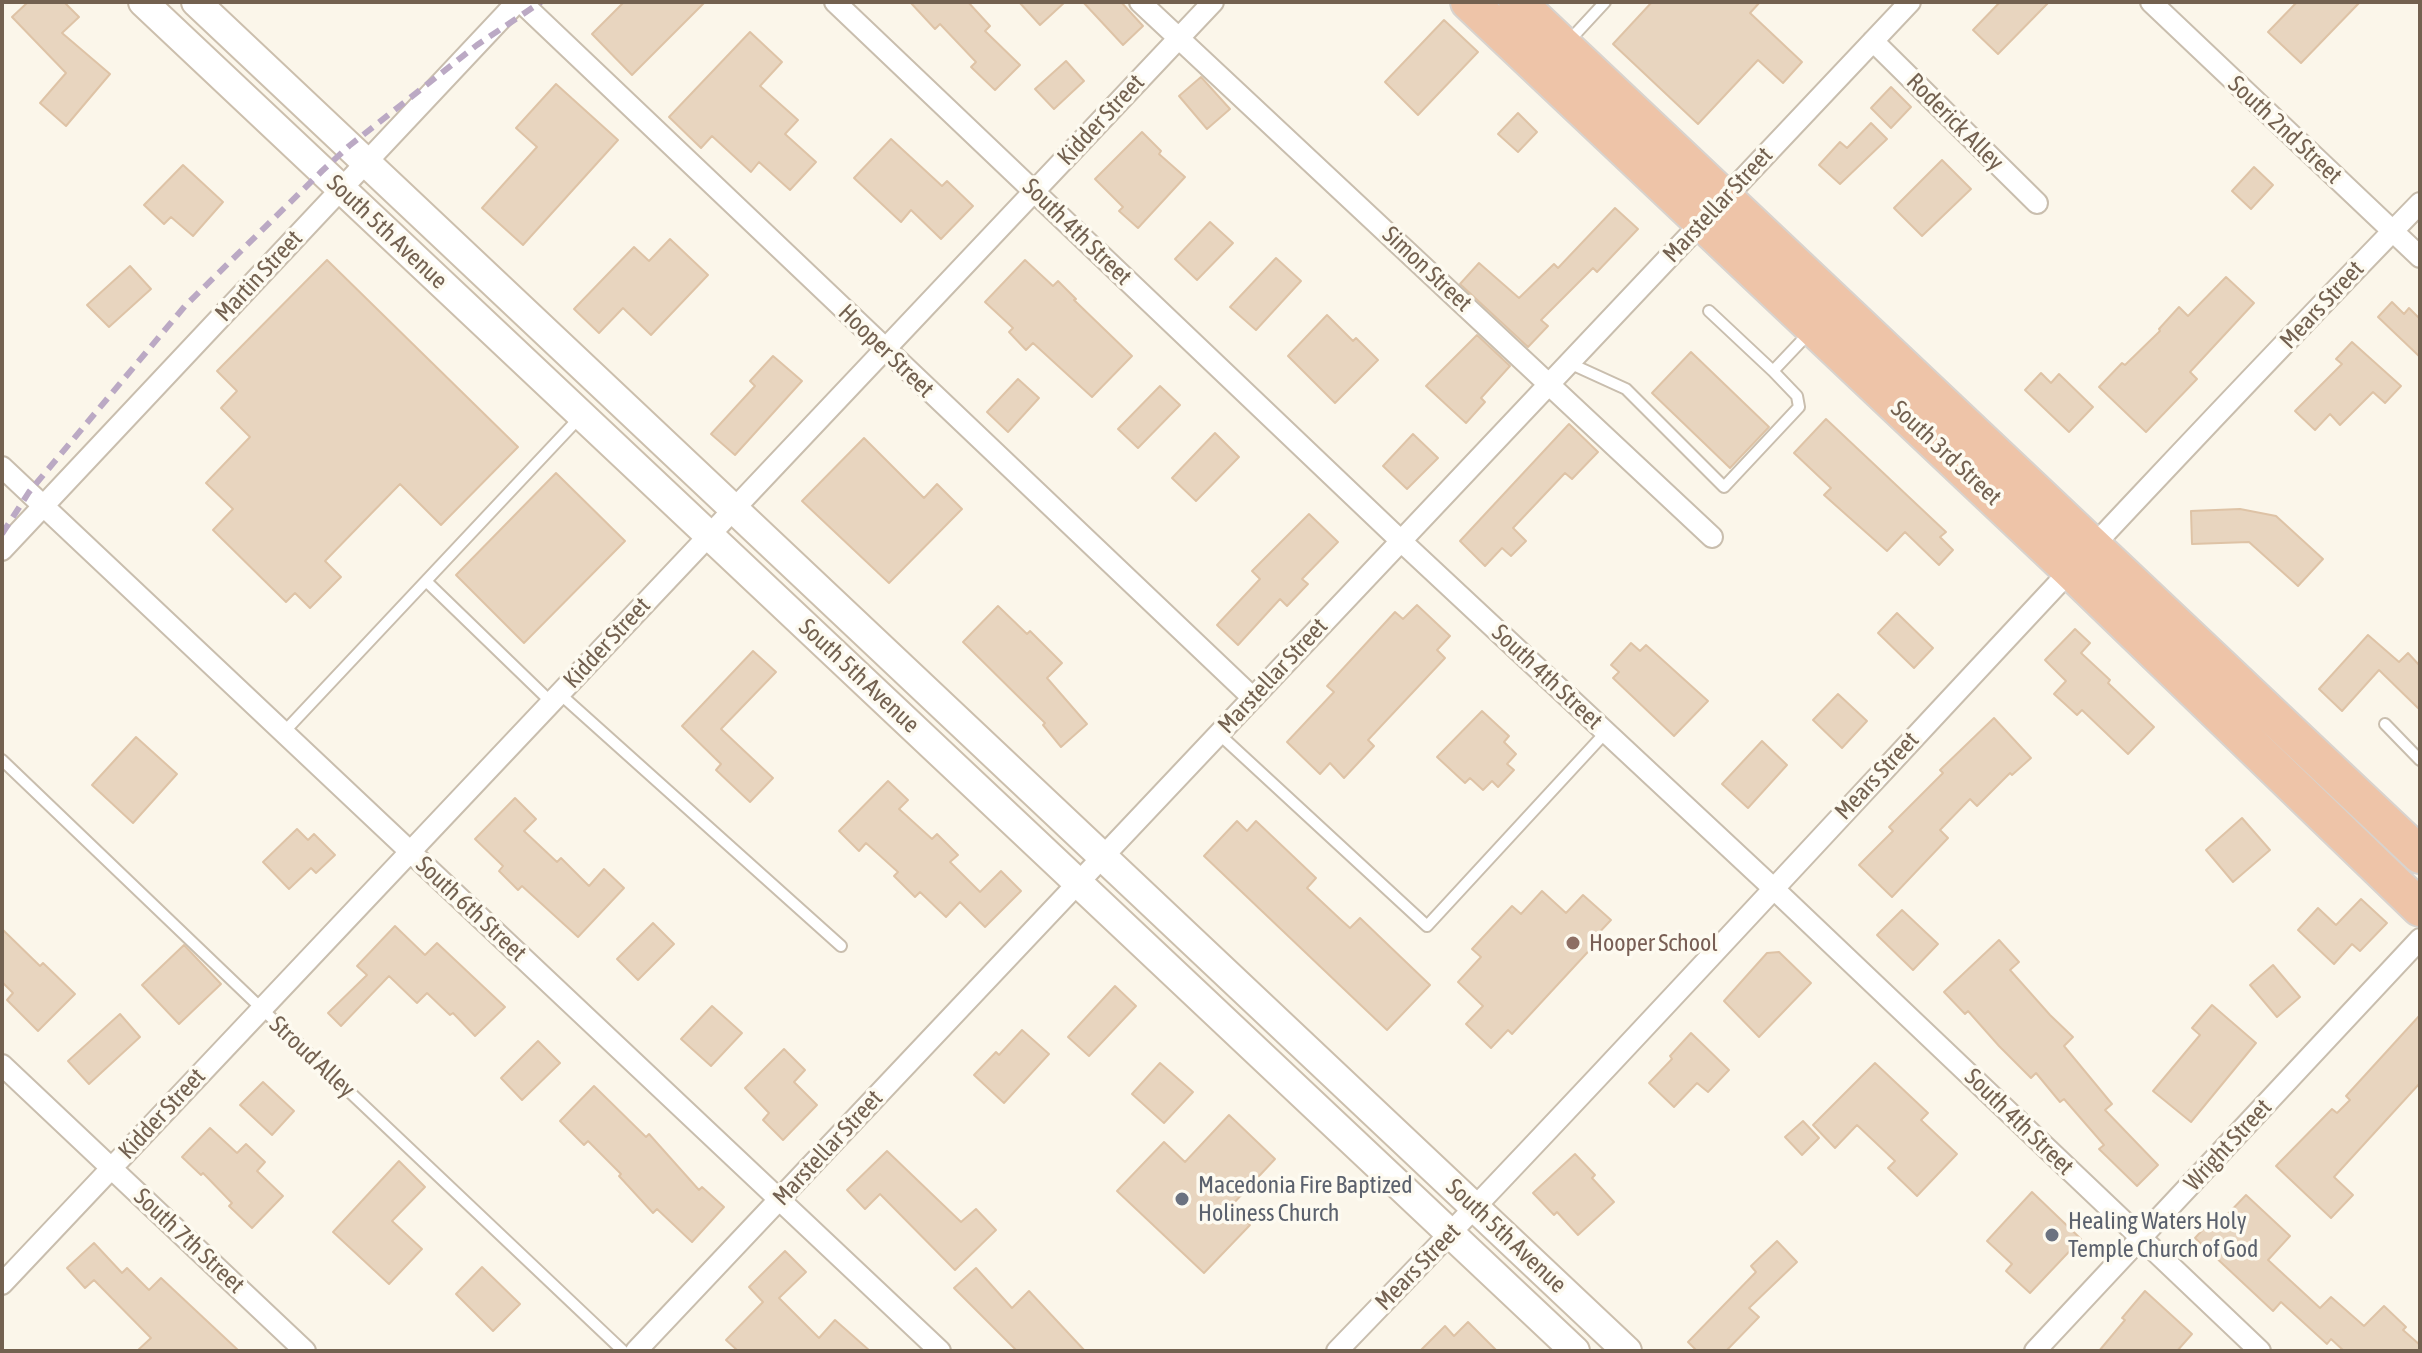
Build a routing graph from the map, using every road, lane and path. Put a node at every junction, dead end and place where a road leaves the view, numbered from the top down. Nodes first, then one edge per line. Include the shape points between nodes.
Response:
1 (143, 2) edge
2 (196, 2) edge
3 (519, 2) edge
4 (835, 2) edge
5 (1140, 2) edge
6 (1213, 2) edge
7 (1469, 2) edge
8 (1517, 2) edge
9 (1605, 2) edge
10 (1910, 2) edge
11 (2151, 2) edge
12 (1179, 38) junction
13 (1873, 41) junction
14 (1564, 46) junction
15 (366, 163) junction
16 (341, 188) junction
17 (1034, 191) junction
18 (2037, 203) dead end
19 (2420, 203) edge
20 (1714, 210) junction
21 (2393, 231) junction
22 (2420, 257) edge
23 (1709, 311) dead end
24 (1814, 328) junction
25 (885, 349) junction
26 (1569, 363) junction
27 (1773, 371) junction
28 (1550, 383) junction
29 (581, 415) junction
30 (2, 467) edge
31 (43, 505) junction
32 (734, 509) junction
33 (709, 535) junction
34 (1712, 537) dead end
35 (1401, 541) junction
36 (2, 550) edge
37 (2082, 558) junction
38 (427, 582) junction
39 (556, 698) junction
40 (1253, 698) junction
41 (2385, 724) dead end
42 (284, 732) junction
43 (1606, 732) junction
44 (1219, 734) junction
45 (2, 760) edge
46 (2420, 760) edge
47 (410, 851) junction
48 (2420, 854) edge
49 (1103, 857) junction
50 (1078, 883) junction
51 (1773, 888) junction
52 (2420, 908) edge
53 (2420, 939) edge
54 (841, 946) dead end
55 (262, 1009) junction
56 (2, 1065) edge
57 (112, 1168) junction
58 (780, 1199) junction
59 (1476, 1208) junction
60 (1450, 1234) junction
61 (2141, 1238) junction
62 (2, 1284) edge
63 (305, 1351) edge
64 (623, 1351) edge
65 (636, 1351) edge
66 (940, 1351) edge
67 (1337, 1351) edge
68 (1575, 1351) edge
69 (1627, 1351) edge
70 (2035, 1351) edge
71 (2260, 1351) edge

1 - 16 street, South 5th Avenue
2 - 15 street, South 5th Avenue
3 - 15 street, Martin Street
3 - 25 street, Hooper Street
4 - 17 street, South 4th Street
5 - 12 street, Simon Street
6 - 12 street, Kidder Street
7 - 20 highway, South 3rd Street
8 - 14 highway, South 3rd Street
9 - 14 lane
10 - 13 street, Marstellar Street
11 - 21 street, South 2nd Street
12 - 17 street, Kidder Street
12 - 28 street, Simon Street
13 - 18 street, Roderick Alley
13 - 20 street, Marstellar Street
14 - 20 highway, South 3rd Street
15 - 16 street, Martin Street
15 - 32 street, South 5th Avenue
16 - 29 street, South 5th Avenue
16 - 31 street, Martin Street
17 - 25 street, Kidder Street
17 - 35 street, South 4th Street
19 - 21 street, Mears Street
20 - 24 highway, South 3rd Street
20 - 26 street, Marstellar Street
20 - 37 highway, South 3rd Street
21 - 22 street, South 2nd Street
21 - 37 street, Mears Street
23 - 27 lane
24 - 27 lane
24 - 37 highway, South 3rd Street
25 - 32 street, Kidder Street
25 - 40 street, Hooper Street
26 - 27 lane via 1626,389 1724,487 1799,407 1797,396
26 - 28 street, Marstellar Street
28 - 34 street, Simon Street
28 - 35 street, Marstellar Street
29 - 33 street, South 5th Avenue
29 - 38 lane
30 - 31 street, South 6th Street
31 - 36 street, Martin Street
31 - 42 street, South 6th Street
32 - 33 street, Kidder Street
32 - 49 street, South 5th Avenue
33 - 39 street, Kidder Street
33 - 50 street, South 5th Avenue
35 - 40 street, Marstellar Street
35 - 43 street, South 4th Street
37 - 48 highway, South 3rd Street
37 - 51 street, Mears Street
37 - 52 highway, South 3rd Street
38 - 39 lane
38 - 42 lane
39 - 47 street, Kidder Street
39 - 54 lane
40 - 44 street, Marstellar Street
41 - 46 lane
42 - 47 street, South 6th Street
43 - 44 lane via 1427,926
43 - 51 street, South 4th Street
44 - 49 street, Marstellar Street
45 - 55 lane, Stroud Alley
47 - 55 street, Kidder Street
47 - 58 street, South 6th Street
49 - 50 street, Marstellar Street
49 - 59 street, South 5th Avenue
50 - 58 street, Marstellar Street
50 - 60 street, South 5th Avenue
51 - 59 street, Mears Street
51 - 61 street, South 4th Street
53 - 61 street, Wright Street
55 - 57 street, Kidder Street
55 - 64 lane, Stroud Alley
56 - 57 street, South 7th Street
57 - 62 street, Kidder Street
57 - 63 street, South 7th Street
58 - 65 street, Marstellar Street
58 - 66 street, South 6th Street
59 - 60 street, Mears Street
59 - 69 street, South 5th Avenue
60 - 67 street, Mears Street
60 - 68 street, South 5th Avenue
61 - 70 street, Wright Street
61 - 71 street, South 4th Street

